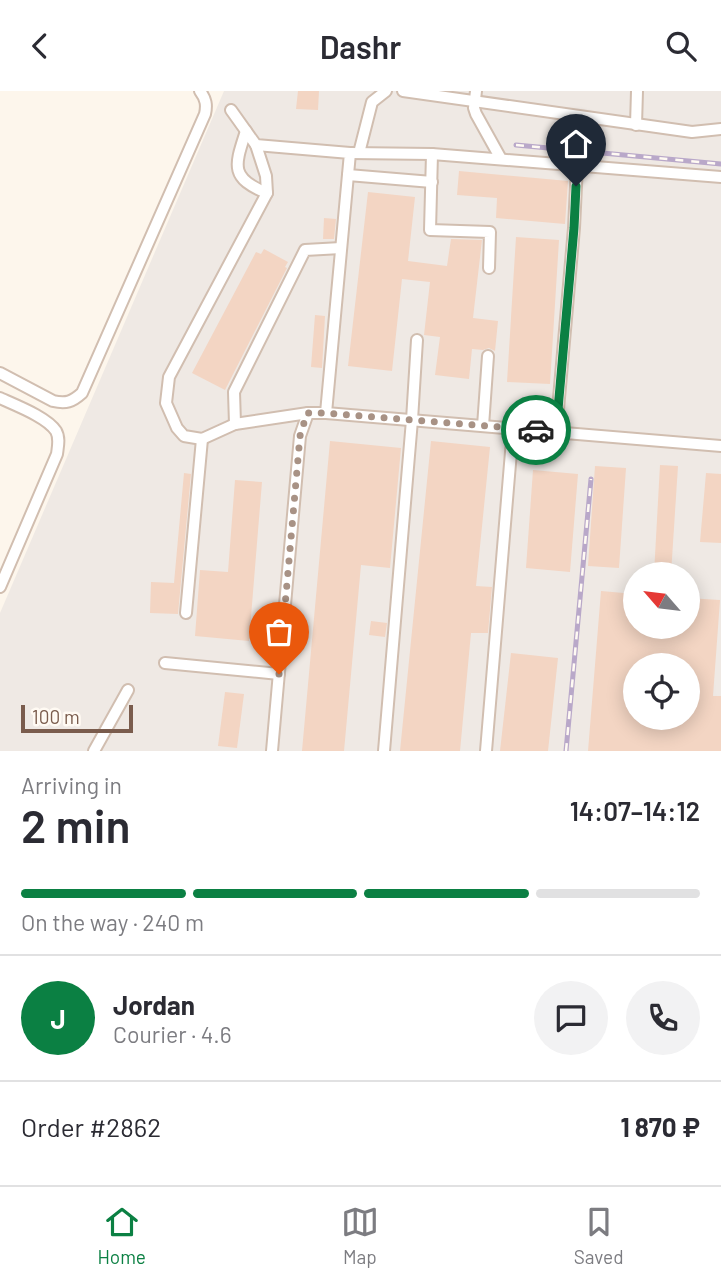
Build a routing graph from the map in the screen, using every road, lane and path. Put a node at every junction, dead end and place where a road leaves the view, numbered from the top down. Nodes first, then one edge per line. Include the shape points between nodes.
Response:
1 (200, 91) edge
2 (386, 91) edge
3 (403, 91) edge
4 (637, 91) edge
5 (424, 92) edge
6 (475, 96) edge
7 (371, 97) edge
8 (231, 110) dead end
9 (635, 125) junction
10 (721, 129) edge
11 (246, 131) junction
12 (256, 145) junction
13 (354, 153) junction
14 (432, 154) junction
15 (501, 159) junction
16 (577, 165) junction
17 (348, 175) junction
18 (721, 177) edge
19 (432, 182) junction
20 (267, 193) junction
21 (341, 248) junction
22 (489, 268) dead end
23 (417, 339) dead end
24 (488, 356) dead end
25 (0, 373) edge
26 (0, 398) edge
27 (307, 413) junction
28 (326, 413) junction
29 (412, 420) junction
30 (236, 424) junction
31 (483, 426) junction
32 (513, 428) junction
33 (556, 432) junction
34 (202, 439) junction
35 (721, 446) edge
36 (0, 587) edge
37 (186, 613) dead end
38 (165, 663) dead end
39 (279, 674) junction
40 (128, 689) dead end
41 (94, 751) edge
42 (272, 751) edge
43 (384, 751) edge
44 (486, 751) edge

1 - 25 lane via 205,114 82,393 74,400 53,401
2 - 7 lane
3 - 5 lane
4 - 9 lane
5 - 6 lane
6 - 9 lane
6 - 15 lane via 476,114
7 - 13 lane
8 - 11 lane
9 - 10 lane via 692,132
11 - 12 lane
11 - 20 lane via 236,161 240,175
12 - 13 lane
12 - 20 lane
13 - 14 lane
13 - 17 lane
14 - 15 lane
14 - 19 lane
15 - 16 lane
16 - 18 lane
16 - 33 lane
17 - 19 lane
17 - 21 lane
19 - 22 lane via 430,230 490,232
20 - 34 lane via 169,377 166,403 177,428 184,436
21 - 28 lane
21 - 30 lane via 305,250 234,392
23 - 29 lane
24 - 31 lane
26 - 36 lane via 51,425 59,442
27 - 28 lane
27 - 30 lane
27 - 39 lane via 300,436
28 - 29 lane
29 - 31 lane
29 - 43 lane
30 - 34 lane
31 - 32 lane
32 - 33 lane
32 - 44 lane
33 - 35 lane
34 - 37 lane
38 - 39 lane
39 - 42 lane
40 - 41 lane

